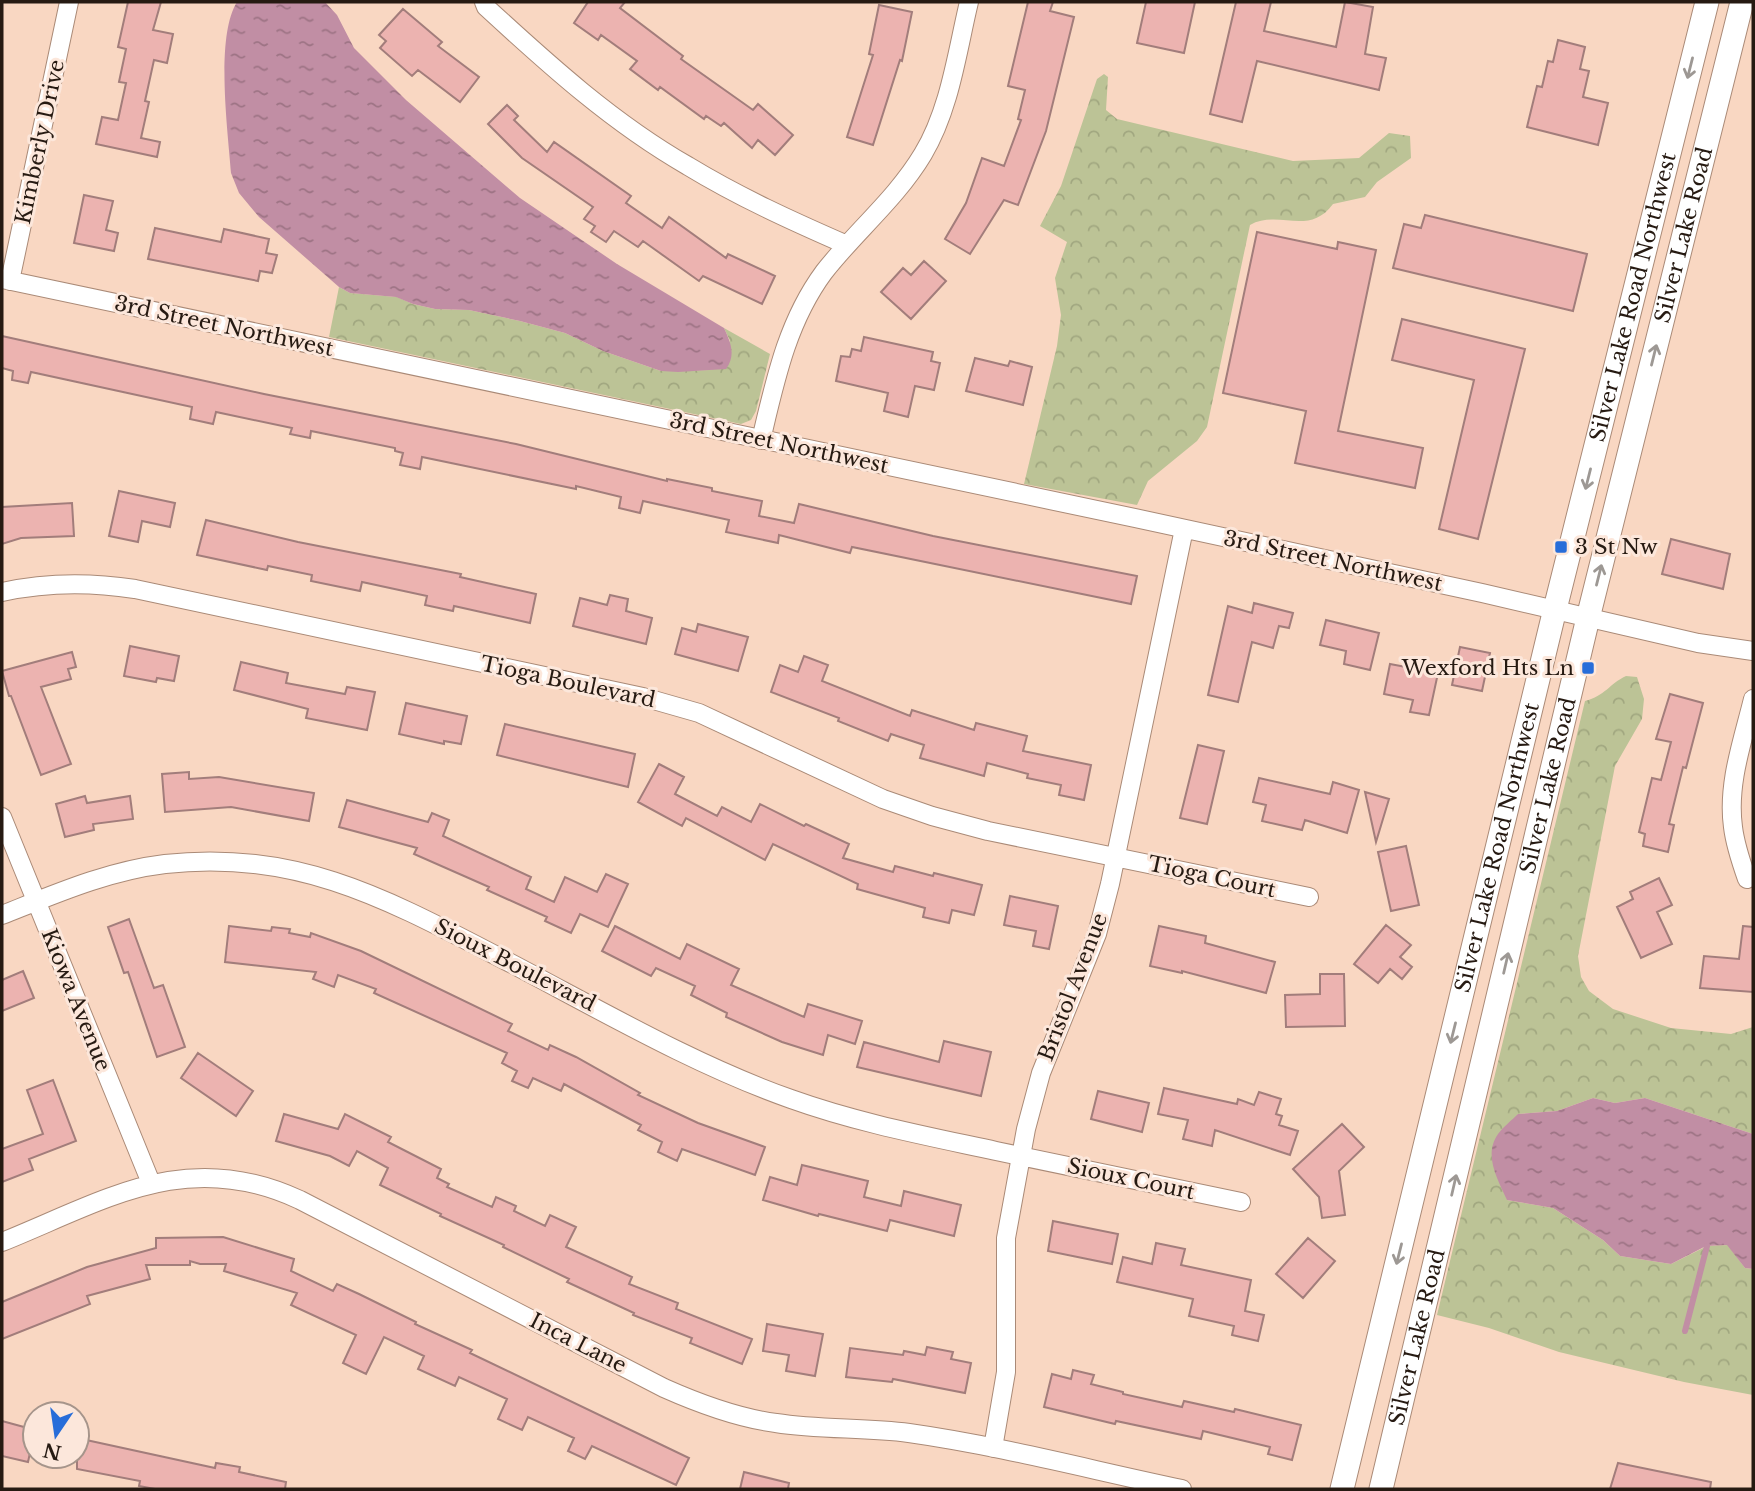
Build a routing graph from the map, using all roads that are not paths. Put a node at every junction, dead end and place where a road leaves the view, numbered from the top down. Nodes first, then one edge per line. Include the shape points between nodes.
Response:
1 (69, 2) edge
2 (484, 2) edge
3 (969, 2) edge
4 (1707, 2) edge
5 (1742, 2) edge
6 (847, 245) junction
7 (6, 280) edge
8 (761, 440) junction
9 (1184, 529) junction
10 (2, 592) edge
11 (1555, 609) junction
12 (1588, 618) junction
13 (1753, 651) edge
14 (1753, 699) edge
15 (2, 817) edge
16 (1116, 857) junction
17 (1746, 879) dead end
18 (1309, 897) dead end
19 (36, 901) junction
20 (2, 915) edge
21 (1021, 1156) junction
22 (151, 1183) junction
23 (1241, 1202) dead end
24 (2, 1242) edge
25 (993, 1448) junction
26 (1182, 1489) edge
27 (1342, 1489) edge
28 (1381, 1489) edge

1 - 7 street, Kimberly Drive
2 - 6 street via 551,68 632,130 756,205
3 - 6 street via 940,118 924,152 904,183
4 -> 11 main road, Silver Lake Road Northwest
12 -> 5 main road, Silver Lake Road
6 - 8 street via 810,294 788,337
7 - 8 street, 3rd Street Northwest
8 - 9 street, 3rd Street Northwest
9 - 11 street, 3rd Street Northwest
9 - 16 street, Bristol Avenue
10 - 16 street, Tioga Boulevard via 62,583 135,589 643,697 699,713 907,808 988,831
11 - 12 street, 3rd Street Northwest
11 -> 27 main road, Silver Lake Road Northwest
12 - 13 street, 3rd Street Northwest
28 -> 12 main road, Silver Lake Road
14 - 17 street via 1731,798
15 - 19 street, Kiowa Avenue
16 - 18 street, Tioga Court
16 - 21 street, Bristol Avenue via 1097,934 1041,1073
19 - 20 street, Sioux Boulevard
19 - 21 street, Sioux Boulevard via 110,875 164,864 239,863 319,876 408,910 687,1054 790,1099 853,1119
19 - 22 street, Kiowa Avenue
21 - 23 street, Sioux Court
21 - 25 street, Bristol Avenue via 1006,1238 1006,1372
22 - 24 street, Inca Lane
22 - 25 street, Inca Lane via 200,1176 232,1178 288,1194 664,1388 733,1415 776,1423 908,1433
25 - 26 street, Inca Lane

